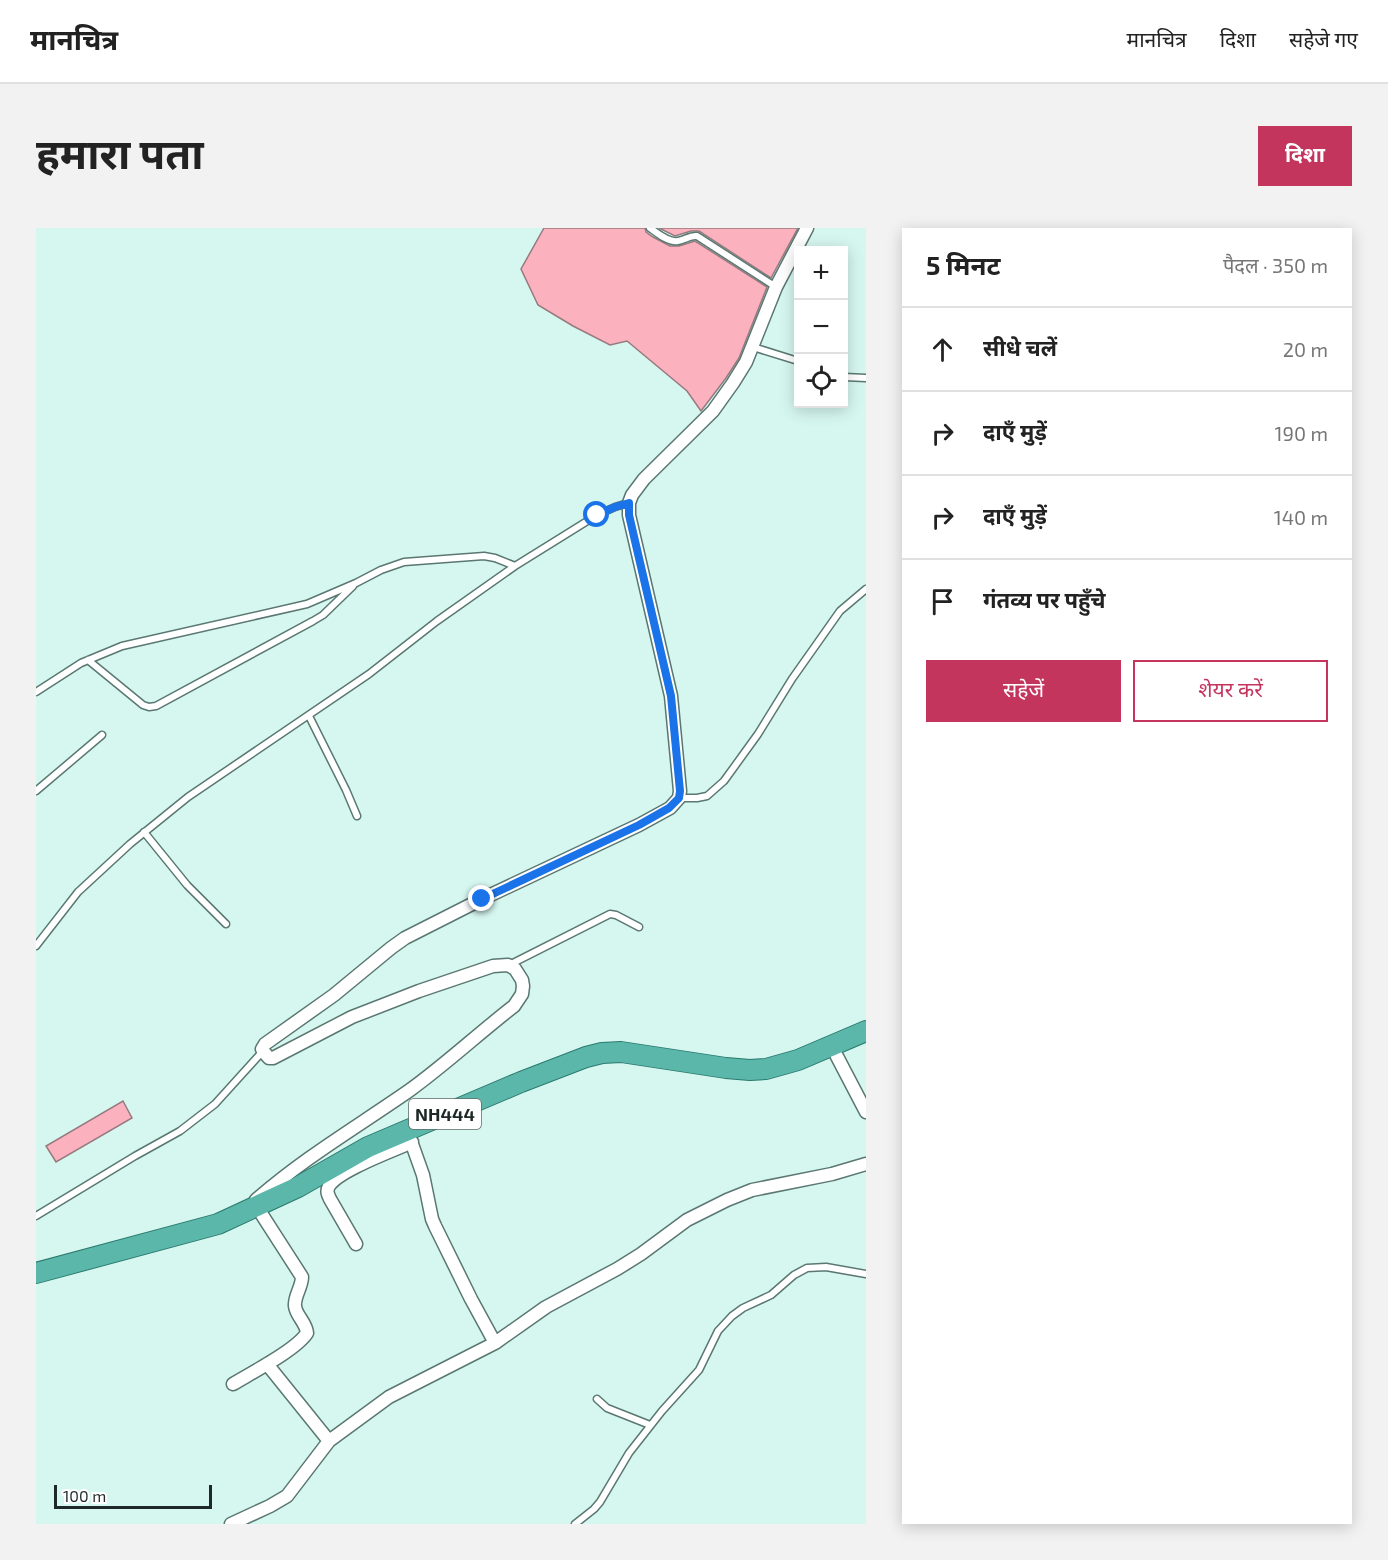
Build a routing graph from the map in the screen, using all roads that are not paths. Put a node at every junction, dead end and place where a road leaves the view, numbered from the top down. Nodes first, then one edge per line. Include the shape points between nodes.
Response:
1 (650, 228) edge
2 (807, 228) edge
3 (776, 287) junction
4 (752, 346) junction
5 (794, 360) edge
6 (848, 377) edge
7 (866, 378) edge
8 (629, 503) junction
9 (515, 566) junction
10 (356, 583) junction
11 (866, 590) edge
12 (88, 660) junction
13 (36, 692) edge
14 (309, 716) junction
15 (102, 735) dead end
16 (36, 791) edge
17 (679, 798) junction
18 (357, 816) dead end
19 (144, 832) junction
20 (226, 924) dead end
21 (639, 927) dead end
22 (36, 946) edge
23 (508, 965) junction
24 (866, 1031) edge
25 (831, 1045) junction
26 (263, 1052) junction
27 (866, 1112) edge
28 (409, 1136) junction
29 (866, 1164) edge
30 (249, 1211) junction
31 (36, 1216) edge
32 (356, 1244) dead end
33 (36, 1273) edge
34 (866, 1274) edge
35 (495, 1342) junction
36 (267, 1364) junction
37 (232, 1384) dead end
38 (597, 1399) dead end
39 (650, 1425) junction
40 (329, 1441) junction
41 (231, 1524) edge
42 (575, 1524) edge

1 - 3 lane via 675,242 695,235
2 - 3 street
3 - 4 street
4 - 5 lane
4 - 8 street via 722,400 644,478
6 - 7 lane
8 - 9 lane via 597,515
8 - 17 street via 671,696
9 - 10 lane via 484,556 404,562
9 - 14 lane
10 - 12 lane via 307,604 122,646
10 - 12 lane via 313,621 156,706 143,705
11 - 17 lane via 840,610 724,781 707,796
12 - 13 lane
14 - 18 lane
14 - 19 lane via 214,778
15 - 16 lane
17 - 26 street via 639,825 405,938 265,1044
19 - 20 lane via 187,885
19 - 22 lane via 78,892
21 - 23 lane via 610,914
23 - 26 street via 464,975 352,1017 273,1058
23 - 30 street via 519,974 523,986 514,1006 409,1090 300,1164
24 - 25 highway, NH444
25 - 27 street
25 - 28 highway, NH444 via 782,1065 750,1070 630,1053 602,1053 564,1064
26 - 31 lane via 215,1104 180,1131
28 - 30 highway, NH444 via 368,1147
28 - 32 street via 343,1174 328,1188 330,1199
28 - 35 street via 423,1175 432,1219
29 - 35 street via 752,1191 701,1212 626,1264 546,1307
30 - 33 highway, NH444 via 218,1224
30 - 36 street via 302,1277 295,1307 307,1333
34 - 39 lane via 807,1268 771,1295 738,1312 718,1331 699,1371
35 - 40 street via 389,1397
36 - 37 street
36 - 40 street
38 - 39 lane via 607,1408
39 - 42 lane via 600,1502
40 - 41 street via 287,1496

